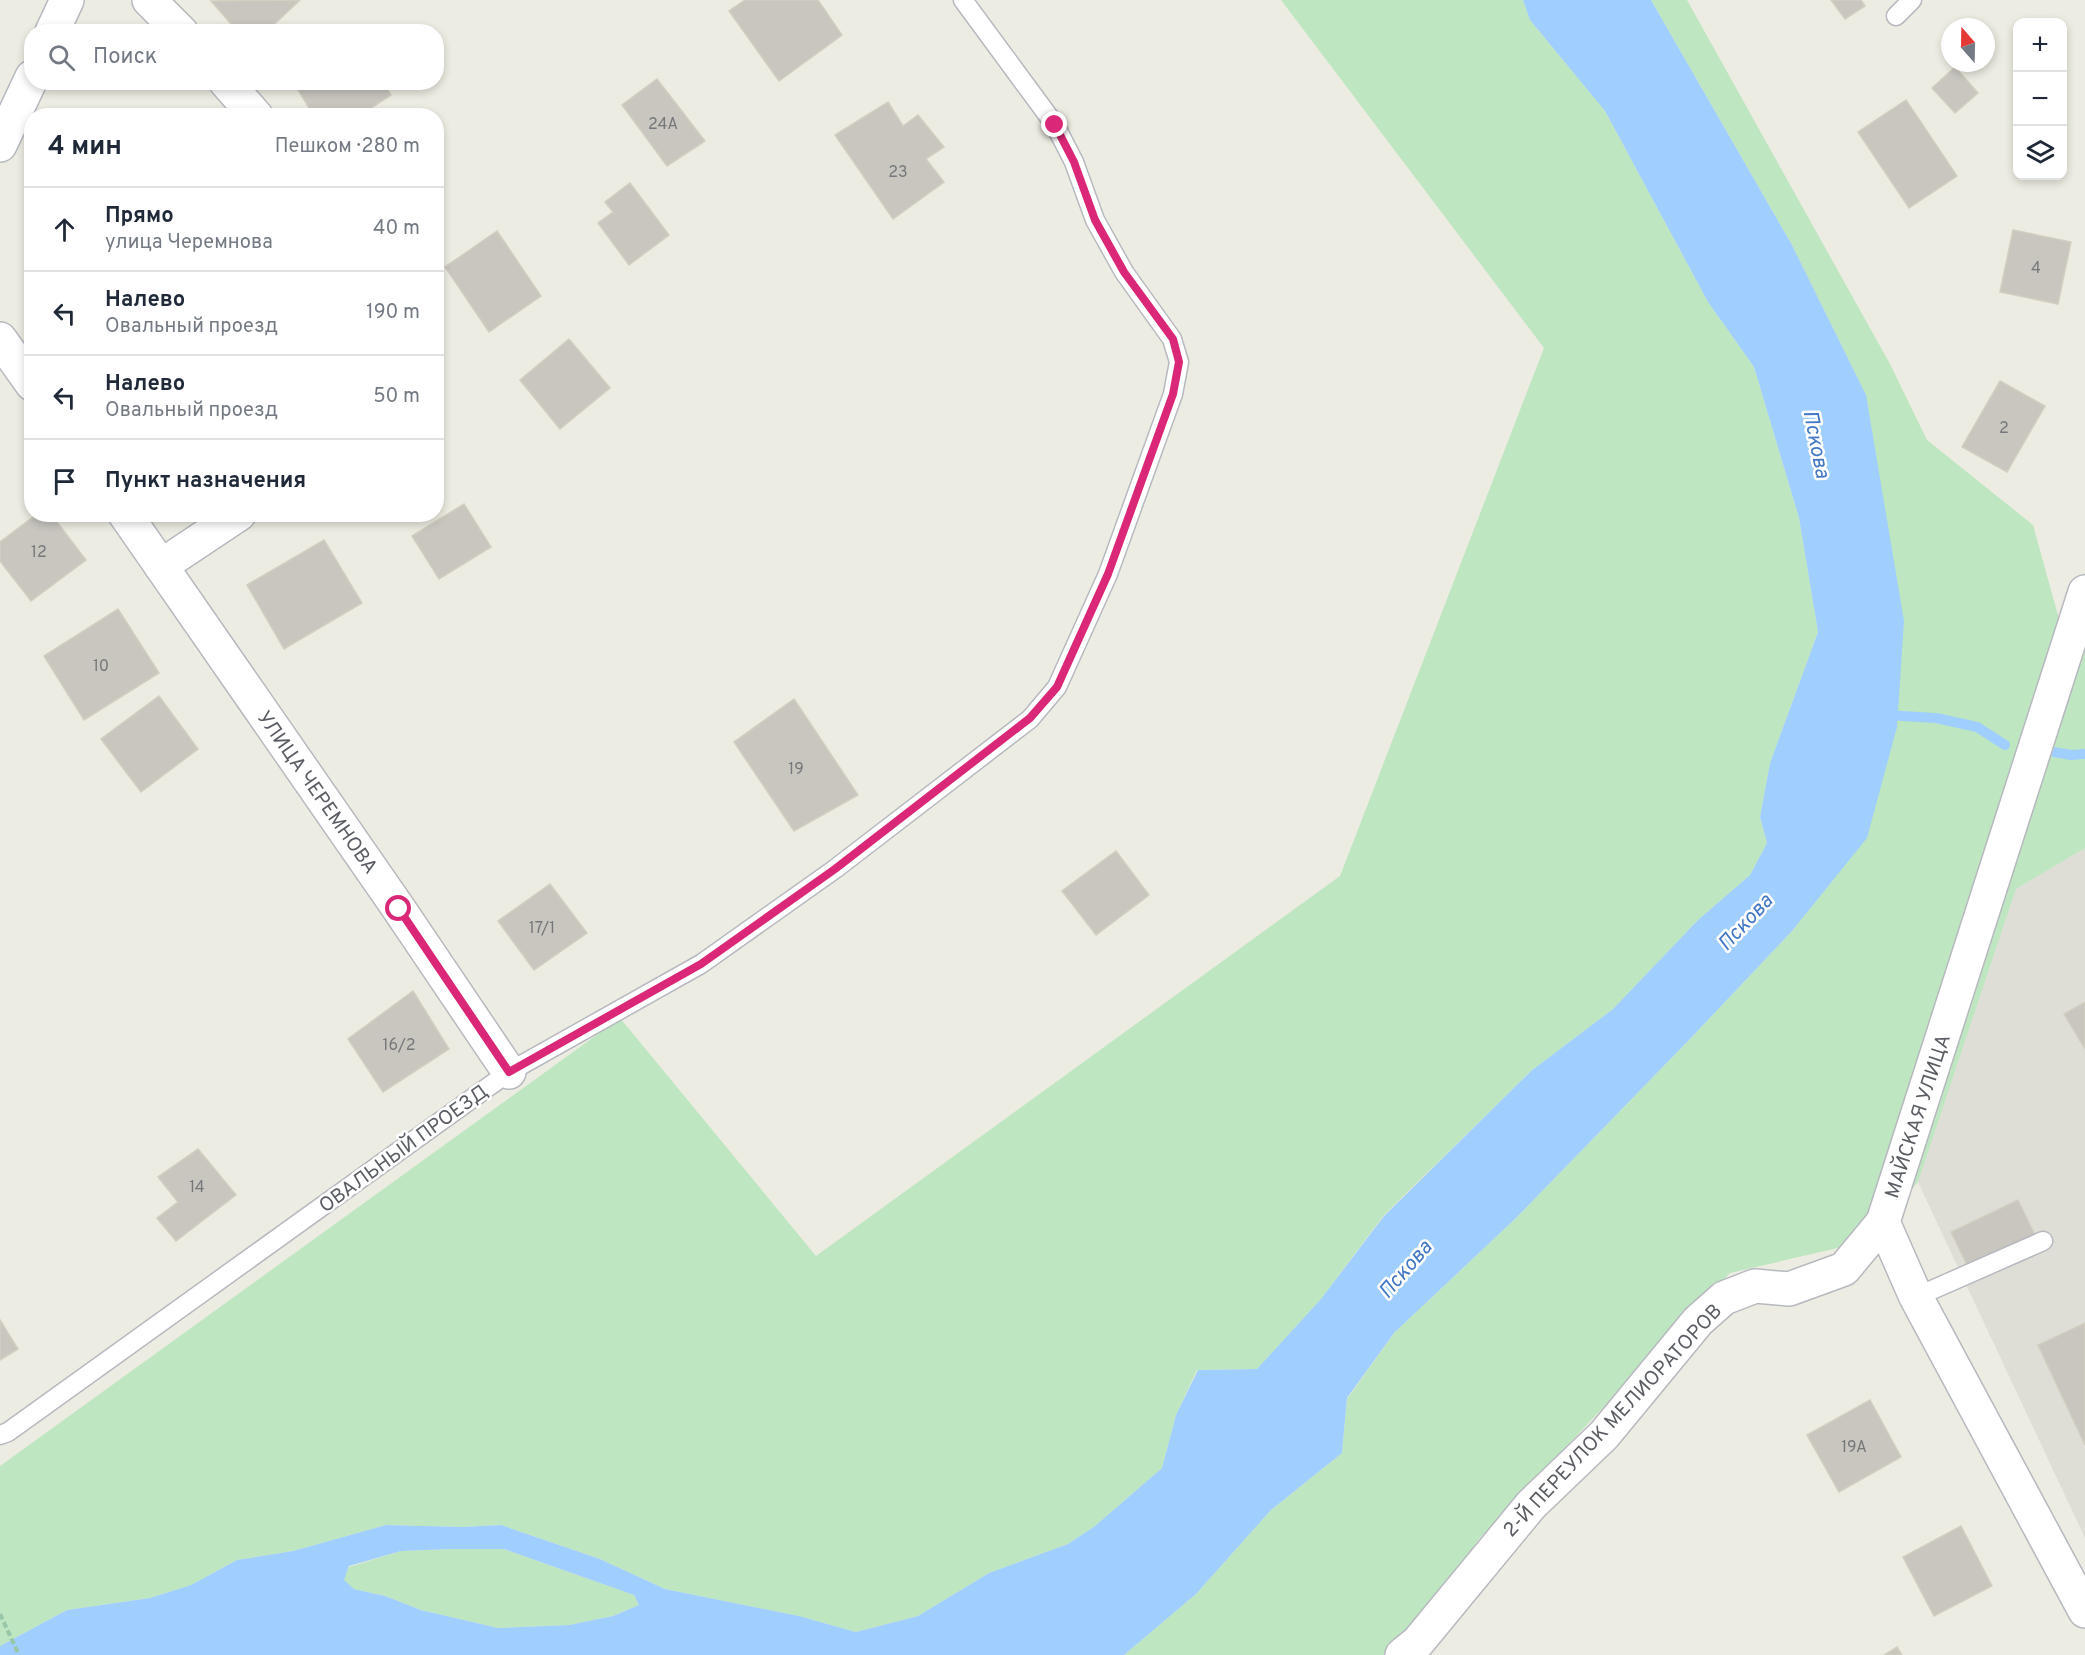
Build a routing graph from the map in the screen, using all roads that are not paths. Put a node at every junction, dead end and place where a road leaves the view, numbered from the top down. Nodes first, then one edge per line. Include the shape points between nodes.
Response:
1 (67, 0) edge
2 (149, 0) edge
3 (963, 0) edge
4 (1912, 0) edge
5 (1896, 16) dead end
6 (56, 24) edge
7 (173, 24) edge
8 (26, 90) edge
9 (233, 90) edge
10 (249, 108) edge
11 (0, 145) edge
12 (0, 339) edge
13 (24, 373) edge
14 (131, 522) edge
15 (226, 522) edge
16 (161, 566) junction
17 (2085, 592) edge
18 (509, 1072) junction
19 (1883, 1222) junction
20 (2043, 1242) dead end
21 (1916, 1297) junction
22 (0, 1435) edge
23 (2085, 1611) edge
24 (1402, 1655) edge

1 - 6 street
2 - 7 street
3 - 18 lane, ОВАЛЬНЫЙ ПРОЕЗД via 1055,125 1074,162 1095,220 1124,272 1173,339 1179,362 1173,394 1108,574 1057,687 1030,718 835,869 701,964
4 - 5 lane
8 - 11 street
9 - 10 street
12 - 13 street
14 - 16 street, УЛИЦА ЧЕРЕМНОВА
15 - 16 street
16 - 18 street, УЛИЦА ЧЕРЕМНОВА
17 - 19 street, МАЙСКАЯ УЛИЦА
18 - 22 lane, ОВАЛЬНЫЙ ПРОЕЗД
19 - 21 street, МАЙСКАЯ УЛИЦА
19 - 24 street, 2-Й ПЕРЕУЛОК МЕЛИОРАТОРОВ via 1844,1269 1789,1289 1755,1286 1724,1298 1715,1306 1604,1435 1531,1505 1418,1642
20 - 21 lane
21 - 23 street, МАЙСКАЯ УЛИЦА

